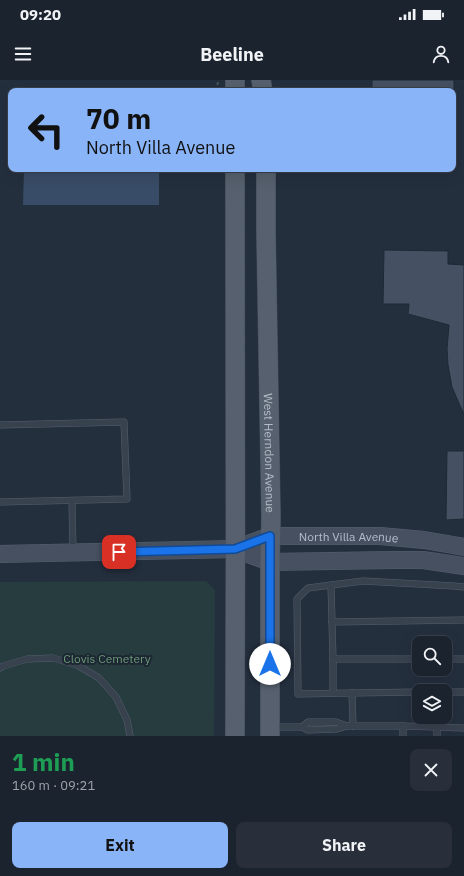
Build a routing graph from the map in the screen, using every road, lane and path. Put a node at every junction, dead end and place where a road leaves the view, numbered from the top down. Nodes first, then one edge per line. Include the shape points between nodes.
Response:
1 (235, 172) edge
2 (266, 172) edge
3 (0, 425) edge
4 (72, 501) junction
5 (0, 502) edge
6 (270, 536) junction
7 (464, 547) edge
8 (235, 549) junction
9 (73, 553) junction
10 (0, 554) edge
11 (270, 562) junction
12 (464, 566) edge
13 (331, 586) junction
14 (464, 587) edge
15 (464, 620) edge
16 (332, 622) junction
17 (464, 658) edge
18 (333, 659) junction
19 (412, 659) edge
20 (452, 659) edge
21 (0, 668) edge
22 (412, 692) edge
23 (452, 692) edge
24 (464, 692) edge
25 (333, 694) junction
26 (352, 694) junction
27 (350, 726) junction
28 (403, 726) junction
29 (437, 727) junction
30 (464, 728) edge
31 (270, 731) edge
32 (130, 736) edge
33 (235, 736) edge
34 (403, 736) edge
35 (437, 736) edge

1 - 8 main road
2 - 6 main road, West Herndon Avenue
3 - 4 lane via 124,422 126,499
4 - 5 lane
4 - 9 lane
6 - 7 main road, North Villa Avenue via 380,536
6 - 8 main road, North Villa Avenue
6 - 11 main road, West Herndon Avenue
8 - 9 main road, North Villa Avenue
8 - 11 main road, North Villa Avenue
8 - 33 main road
9 - 10 main road, North Villa Avenue
11 - 12 main road, North Villa Avenue via 423,560
11 - 31 main road, West Herndon Avenue
13 - 14 lane via 364,581
13 - 16 lane
13 - 25 lane via 308,588 297,599 298,694
15 - 16 lane
16 - 18 lane
17 - 20 lane
18 - 19 lane
18 - 25 lane
21 - 32 lane via 27,659 53,658 77,665 99,678 116,697 127,720
22 - 26 lane
23 - 24 lane
25 - 26 lane
26 - 27 lane
27 - 28 lane
27 - 31 lane via 337,729 308,730 302,727
28 - 29 lane
28 - 34 lane
29 - 30 lane
29 - 35 lane

